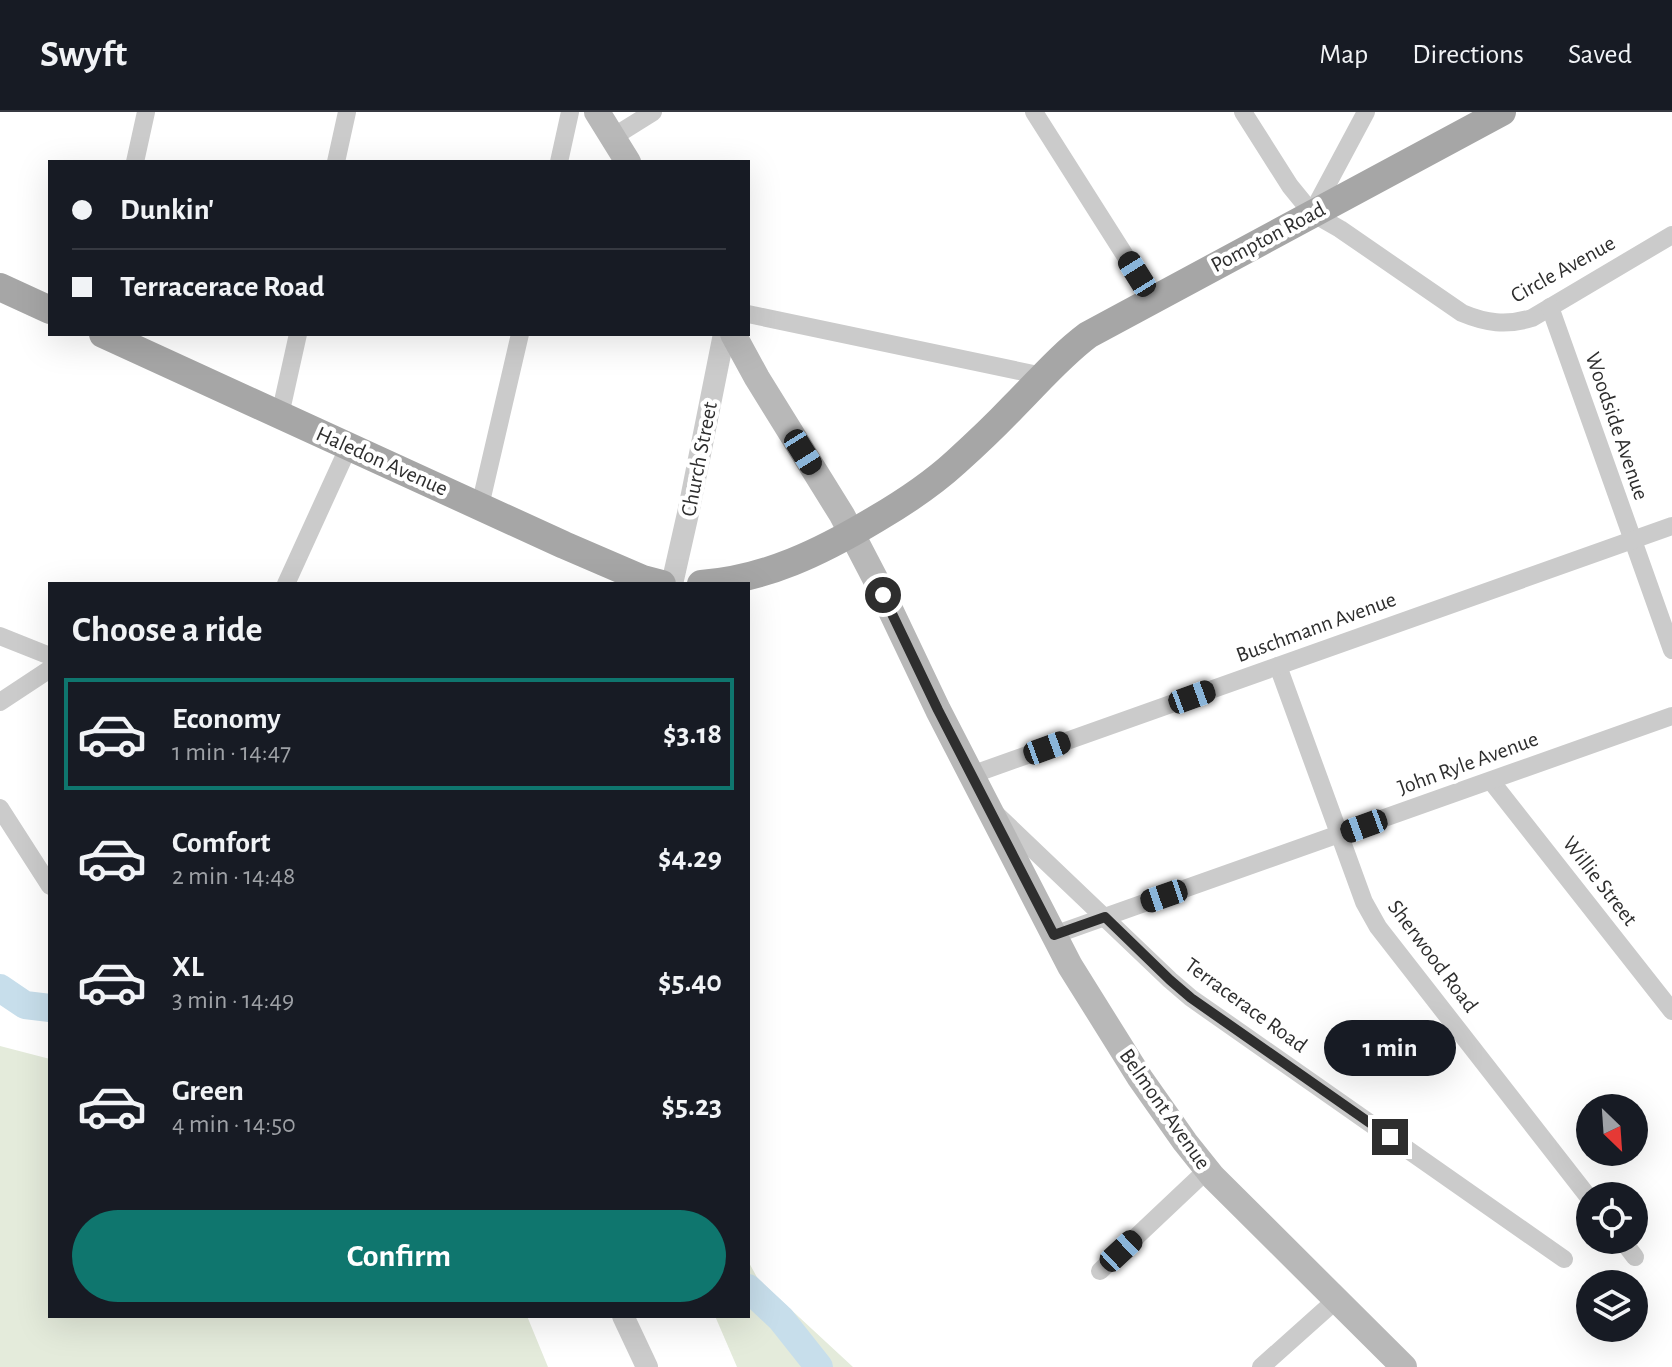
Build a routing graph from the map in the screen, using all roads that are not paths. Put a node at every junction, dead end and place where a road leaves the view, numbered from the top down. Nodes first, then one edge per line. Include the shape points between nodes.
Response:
1 (146, 112) edge
2 (347, 112) edge
3 (570, 112) edge
4 (597, 112) edge
5 (653, 112) edge
6 (1034, 112) edge
7 (1243, 112) edge
8 (1366, 112) edge
9 (1502, 112) edge
10 (613, 137) junction
11 (135, 160) edge
12 (336, 160) edge
13 (559, 160) edge
14 (627, 160) edge
15 (1312, 213) junction
16 (1672, 235) edge
17 (0, 287) edge
18 (1152, 298) junction
19 (1550, 307) junction
20 (48, 309) edge
21 (750, 314) edge
22 (107, 336) edge
23 (298, 336) edge
24 (520, 336) edge
25 (724, 336) edge
26 (734, 336) edge
27 (1043, 376) junction
28 (280, 415) junction
29 (349, 446) junction
30 (480, 506) junction
31 (1672, 526) edge
32 (852, 534) junction
33 (1632, 540) junction
34 (287, 582) edge
35 (654, 582) edge
36 (672, 582) edge
37 (721, 582) edge
38 (0, 636) edge
39 (1672, 650) edge
40 (48, 655) edge
41 (1278, 666) junction
42 (48, 670) edge
43 (0, 702) edge
44 (1672, 716) edge
45 (971, 775) junction
46 (1491, 781) junction
47 (987, 805) junction
48 (0, 808) edge
49 (1339, 835) junction
50 (48, 883) edge
51 (1105, 917) junction
52 (1054, 935) junction
53 (1672, 1011) edge
54 (1207, 1170) junction
55 (1577, 1182) edge
56 (1633, 1254) edge
57 (1635, 1257) dead end
58 (1564, 1259) dead end
59 (1100, 1271) dead end
60 (1336, 1300) junction
61 (624, 1318) edge
62 (647, 1367) edge
63 (1261, 1367) edge
64 (1404, 1367) edge

1 - 11 street
2 - 12 street
3 - 13 street
4 - 10 main road
5 - 10 street
6 - 18 street
7 - 15 street
8 - 15 street
9 - 15 main road, Pompton Road
10 - 14 main road
15 - 18 main road, Pompton Road
15 - 19 street, Circle Avenue via 1462,313 1498,324 1515,323
16 - 19 street, Circle Avenue
17 - 20 main road
18 - 27 main road, Pompton Road via 1088,335
19 - 33 street, Woodside Avenue
21 - 27 street
22 - 28 main road, Haledon Avenue
23 - 28 street
24 - 30 street
25 - 36 street, Church Street
26 - 32 main road, Belmont Avenue
27 - 32 main road, Pompton Road via 939,477
28 - 29 main road, Haledon Avenue
29 - 30 main road, Haledon Avenue
29 - 34 street
30 - 35 main road, Haledon Avenue
31 - 33 street, Buschmann Avenue
32 - 37 main road via 769,572
32 - 45 main road, Belmont Avenue
33 - 39 street, Woodside Avenue
33 - 41 street, Buschmann Avenue
38 - 40 street
41 - 45 street, Buschmann Avenue
41 - 49 street, Sherwood Road
42 - 43 street
44 - 46 street, John Ryle Avenue
45 - 47 main road, Belmont Avenue
46 - 49 street, John Ryle Avenue
46 - 53 street, Willie Street
47 - 51 street, Belmont Avenue
47 - 52 main road, Belmont Avenue
48 - 50 street
49 - 51 street, John Ryle Avenue
49 - 55 street, Sherwood Road via 1378,927
51 - 52 street, John Ryle Avenue
51 - 58 street, Terracerace Road via 1191,998
52 - 54 main road, Belmont Avenue via 1140,1078
54 - 59 street
54 - 60 main road, Belmont Avenue
56 - 57 street
60 - 63 street
60 - 64 main road, Belmont Avenue
61 - 62 street

